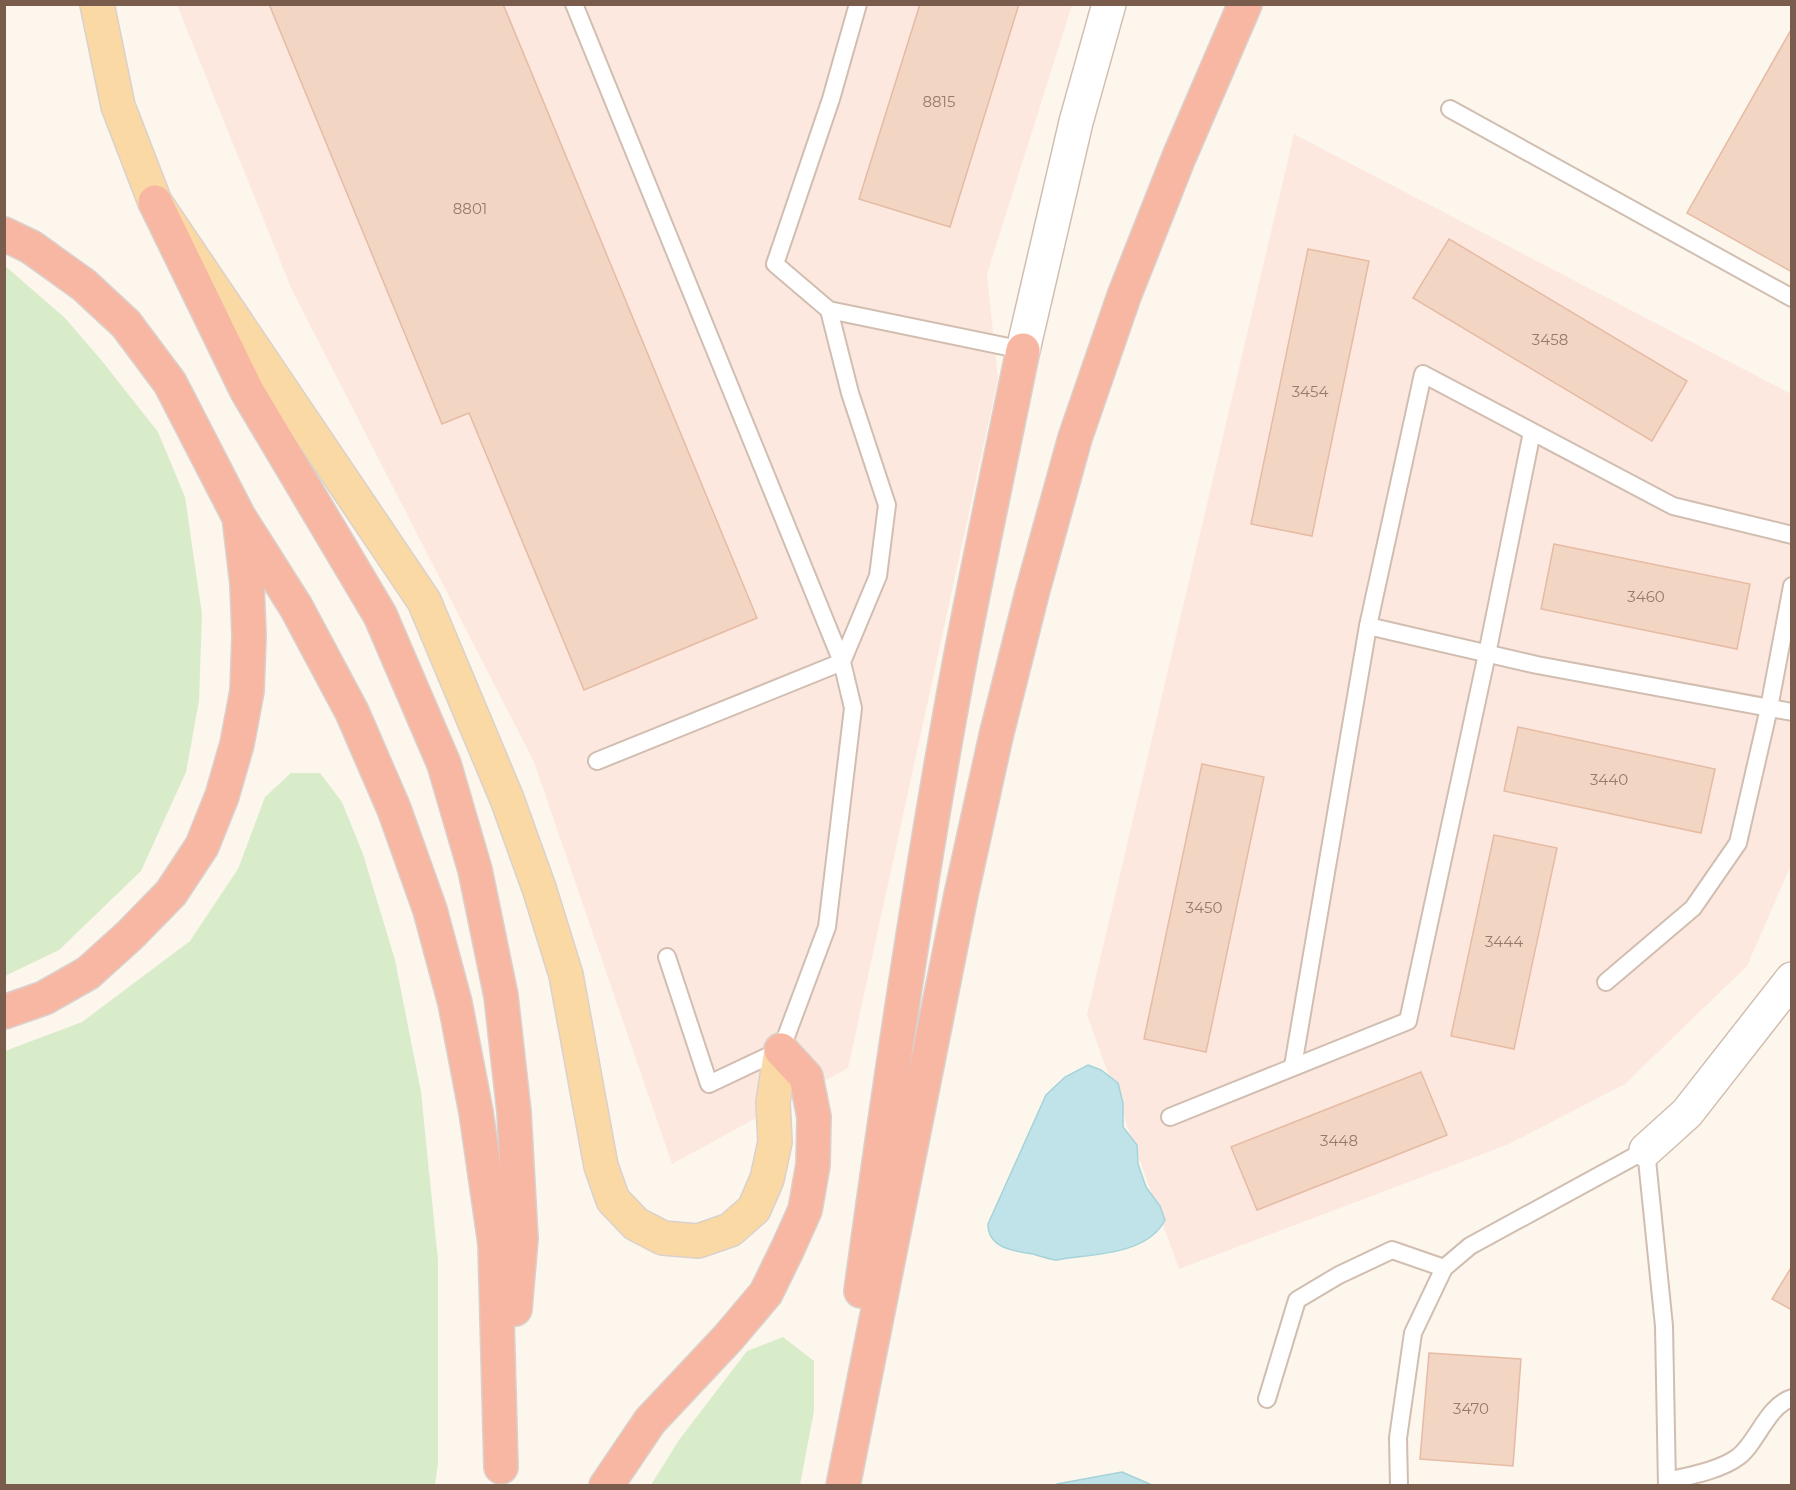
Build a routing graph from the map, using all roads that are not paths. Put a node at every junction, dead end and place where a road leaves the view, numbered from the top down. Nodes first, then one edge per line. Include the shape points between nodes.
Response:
1 (574, 4) edge
2 (858, 4) edge
3 (1109, 4) edge
4 (1245, 4) edge
5 (98, 9) edge
6 (1450, 109) dead end
7 (155, 202) junction
8 (4, 234) edge
9 (1791, 298) edge
10 (829, 310) junction
11 (1023, 350) junction
12 (1532, 432) junction
13 (239, 517) junction
14 (1791, 535) edge
15 (1791, 586) edge
16 (1368, 626) junction
17 (1487, 654) junction
18 (842, 662) junction
19 (1769, 708) junction
20 (1791, 712) edge
21 (597, 761) dead end
22 (667, 957) dead end
23 (1791, 979) edge
24 (1606, 982) dead end
25 (4, 1012) edge
26 (781, 1050) junction
27 (1293, 1066) junction
28 (1170, 1117) dead end
29 (1646, 1150) junction
30 (1444, 1268) junction
31 (1791, 1398) edge
32 (1267, 1399) dead end
33 (500, 1476) edge
34 (1667, 1483) edge
35 (606, 1485) edge
36 (834, 1485) edge
37 (843, 1485) edge
38 (1399, 1485) edge

1 - 18 lane
2 - 10 lane via 831,99 775,264
3 - 11 street via 1076,122
4 - 37 highway via 1124,296 1076,438 1032,593 961,895
5 - 7 main road via 118,106
6 - 9 lane
7 - 26 main road via 424,601 507,799 539,888 566,975 601,1166 613,1200 636,1224 663,1238 698,1241 730,1230 754,1209 767,1179 775,1142 773,1102
7 - 33 highway via 247,391 380,615 444,764 475,870 501,996 514,1112 521,1239
8 - 13 highway via 31,247 84,285 126,324 170,383
10 - 11 lane
10 - 18 lane via 850,393 887,505 878,576
11 - 36 highway via 937,794 884,1128
12 - 14 lane via 1672,506
12 - 16 lane via 1423,374
12 - 17 lane
13 - 25 highway via 247,584 247,691 222,796 202,846 171,893 88,973 44,998
13 - 33 highway via 296,607 352,712 394,809 430,910 455,1003 495,1244
15 - 19 lane
16 - 17 lane
16 - 27 lane
17 - 19 lane
17 - 27 lane via 1408,1021
18 - 21 lane
18 - 26 lane via 853,708 827,927
19 - 20 lane
19 - 24 lane via 1738,843 1693,908
22 - 26 lane via 709,1084
23 - 29 street via 1687,1113
26 - 35 highway via 806,1077 814,1117 813,1165 805,1210 766,1293 650,1421
27 - 28 lane
29 - 30 lane via 1470,1246
29 - 34 lane via 1664,1326
30 - 32 lane via 1392,1250 1297,1300
30 - 38 lane via 1413,1334 1398,1438
31 - 34 lane via 1772,1412 1739,1457 1707,1472

